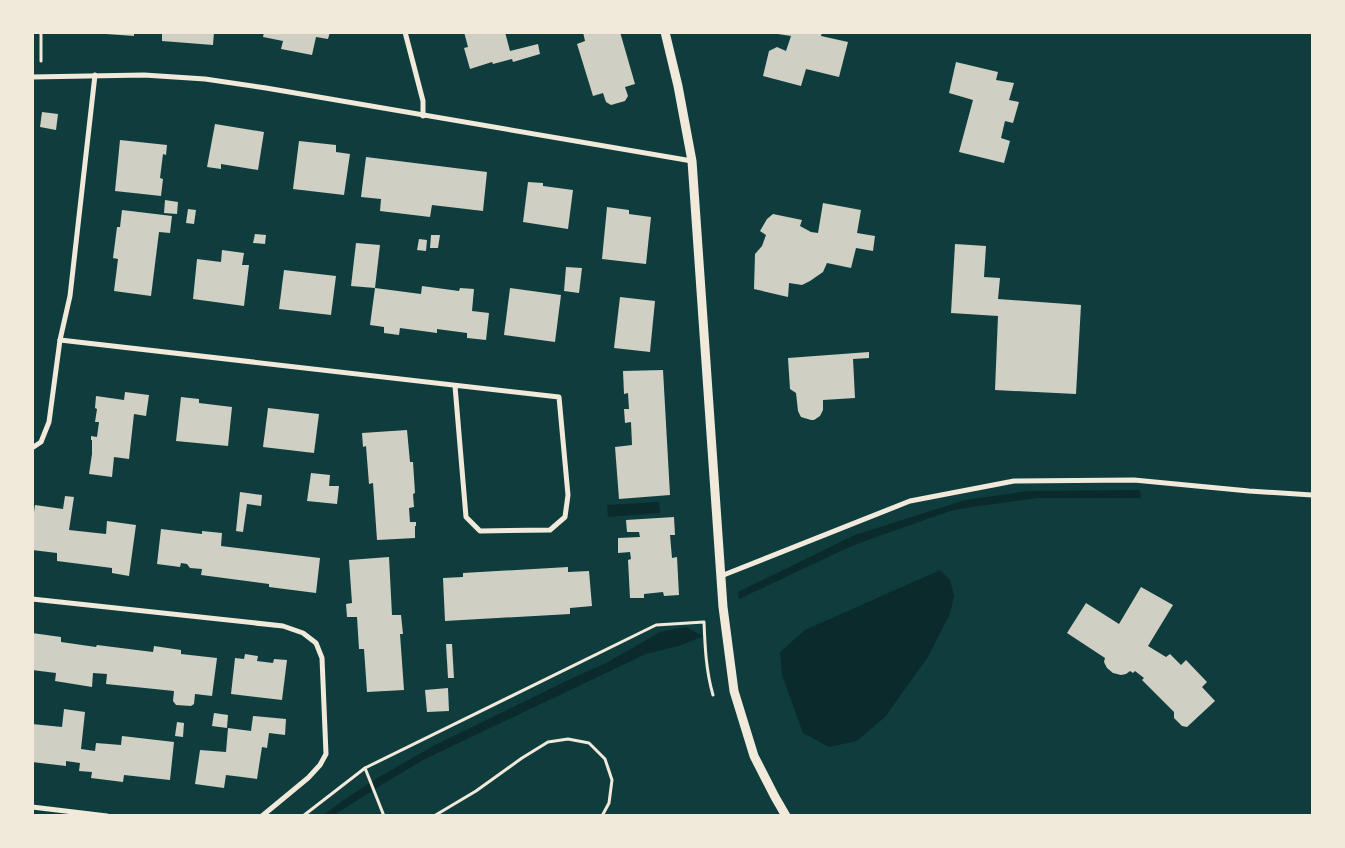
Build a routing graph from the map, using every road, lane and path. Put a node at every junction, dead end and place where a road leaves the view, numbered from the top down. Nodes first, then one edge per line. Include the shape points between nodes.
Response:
1 (40, 32) edge
2 (405, 32) edge
3 (665, 32) edge
4 (95, 75) junction
5 (32, 77) edge
6 (41, 77) junction
7 (423, 116) junction
8 (692, 161) junction
9 (60, 340) junction
10 (455, 386) junction
11 (32, 448) edge
12 (1312, 495) edge
13 (721, 576) junction
14 (32, 599) edge
15 (704, 622) dead end
16 (365, 768) junction
17 (32, 806) edge
18 (107, 816) edge
19 (262, 816) edge
20 (303, 816) edge
21 (384, 816) edge
22 (434, 816) edge
23 (602, 816) edge
24 (786, 816) edge

1 - 6 path
2 - 7 street via 423,101
3 - 8 street
4 - 6 street
4 - 7 street via 205,80
4 - 9 street via 70,296
5 - 6 street
7 - 8 street
8 - 13 street
9 - 10 street
9 - 11 street via 49,422 41,442
10 - 10 street via 559,397 568,495 564,517 550,530 480,531 466,517
12 - 13 street via 1134,480 1014,481 910,501
13 - 24 street via 734,691 754,756
14 - 19 street via 283,626 303,633 316,643 322,658 326,754 308,778
15 - 16 path via 656,625
16 - 20 path
16 - 21 path
17 - 18 street
22 - 23 path via 476,792 548,742 568,739 589,743 605,759 612,780 609,803

